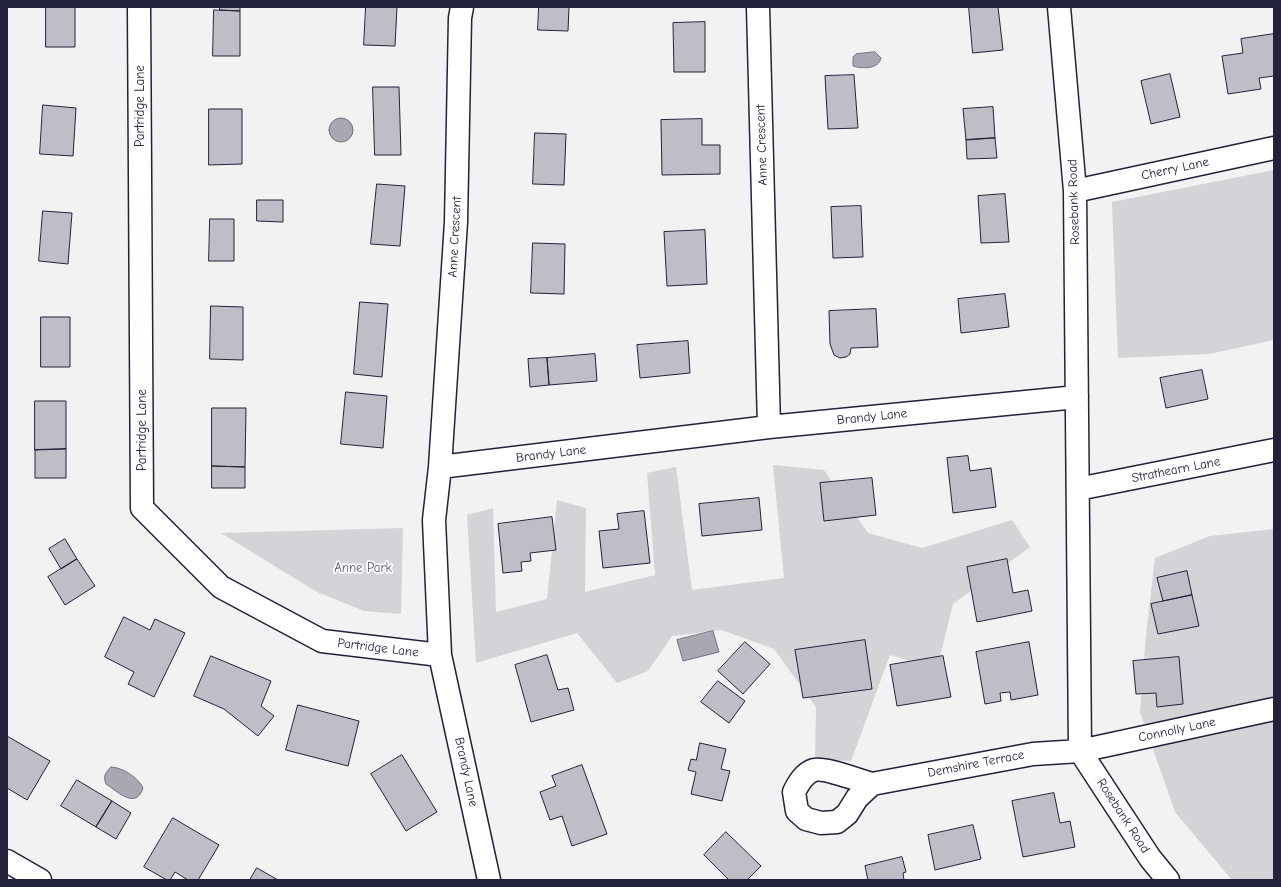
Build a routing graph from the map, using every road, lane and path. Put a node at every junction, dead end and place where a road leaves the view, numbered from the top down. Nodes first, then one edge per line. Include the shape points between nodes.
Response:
1 (139, 7) edge
2 (462, 7) edge
3 (758, 7) edge
4 (1058, 7) edge
5 (1274, 148) edge
6 (1075, 190) junction
7 (1077, 397) junction
8 (769, 428) junction
9 (1274, 450) edge
10 (440, 467) junction
11 (1078, 490) junction
12 (440, 655) junction
13 (1274, 709) edge
14 (1080, 751) junction
15 (872, 784) dead end
16 (7, 861) edge
17 (40, 880) edge
18 (489, 880) edge
19 (1168, 880) edge

1 - 12 street, Partridge Lane via 142,508 221,587 322,641
2 - 10 street, Anne Crescent via 456,222
3 - 8 street, Anne Crescent
4 - 6 street, Rosebank Road
5 - 6 street, Cherry Lane
6 - 7 street, Rosebank Road
7 - 8 street, Brandy Lane
7 - 11 street, Rosebank Road
8 - 10 street, Brandy Lane
9 - 11 street, Strathearn Lane
10 - 12 street, Brandy Lane via 434,520
11 - 14 street, Rosebank Road
12 - 18 street, Brandy Lane
13 - 14 street, Connolly Lane
14 - 15 street, Demshire Terrace via 1033,754
14 - 19 street, Rosebank Road via 1150,858
16 - 17 street

